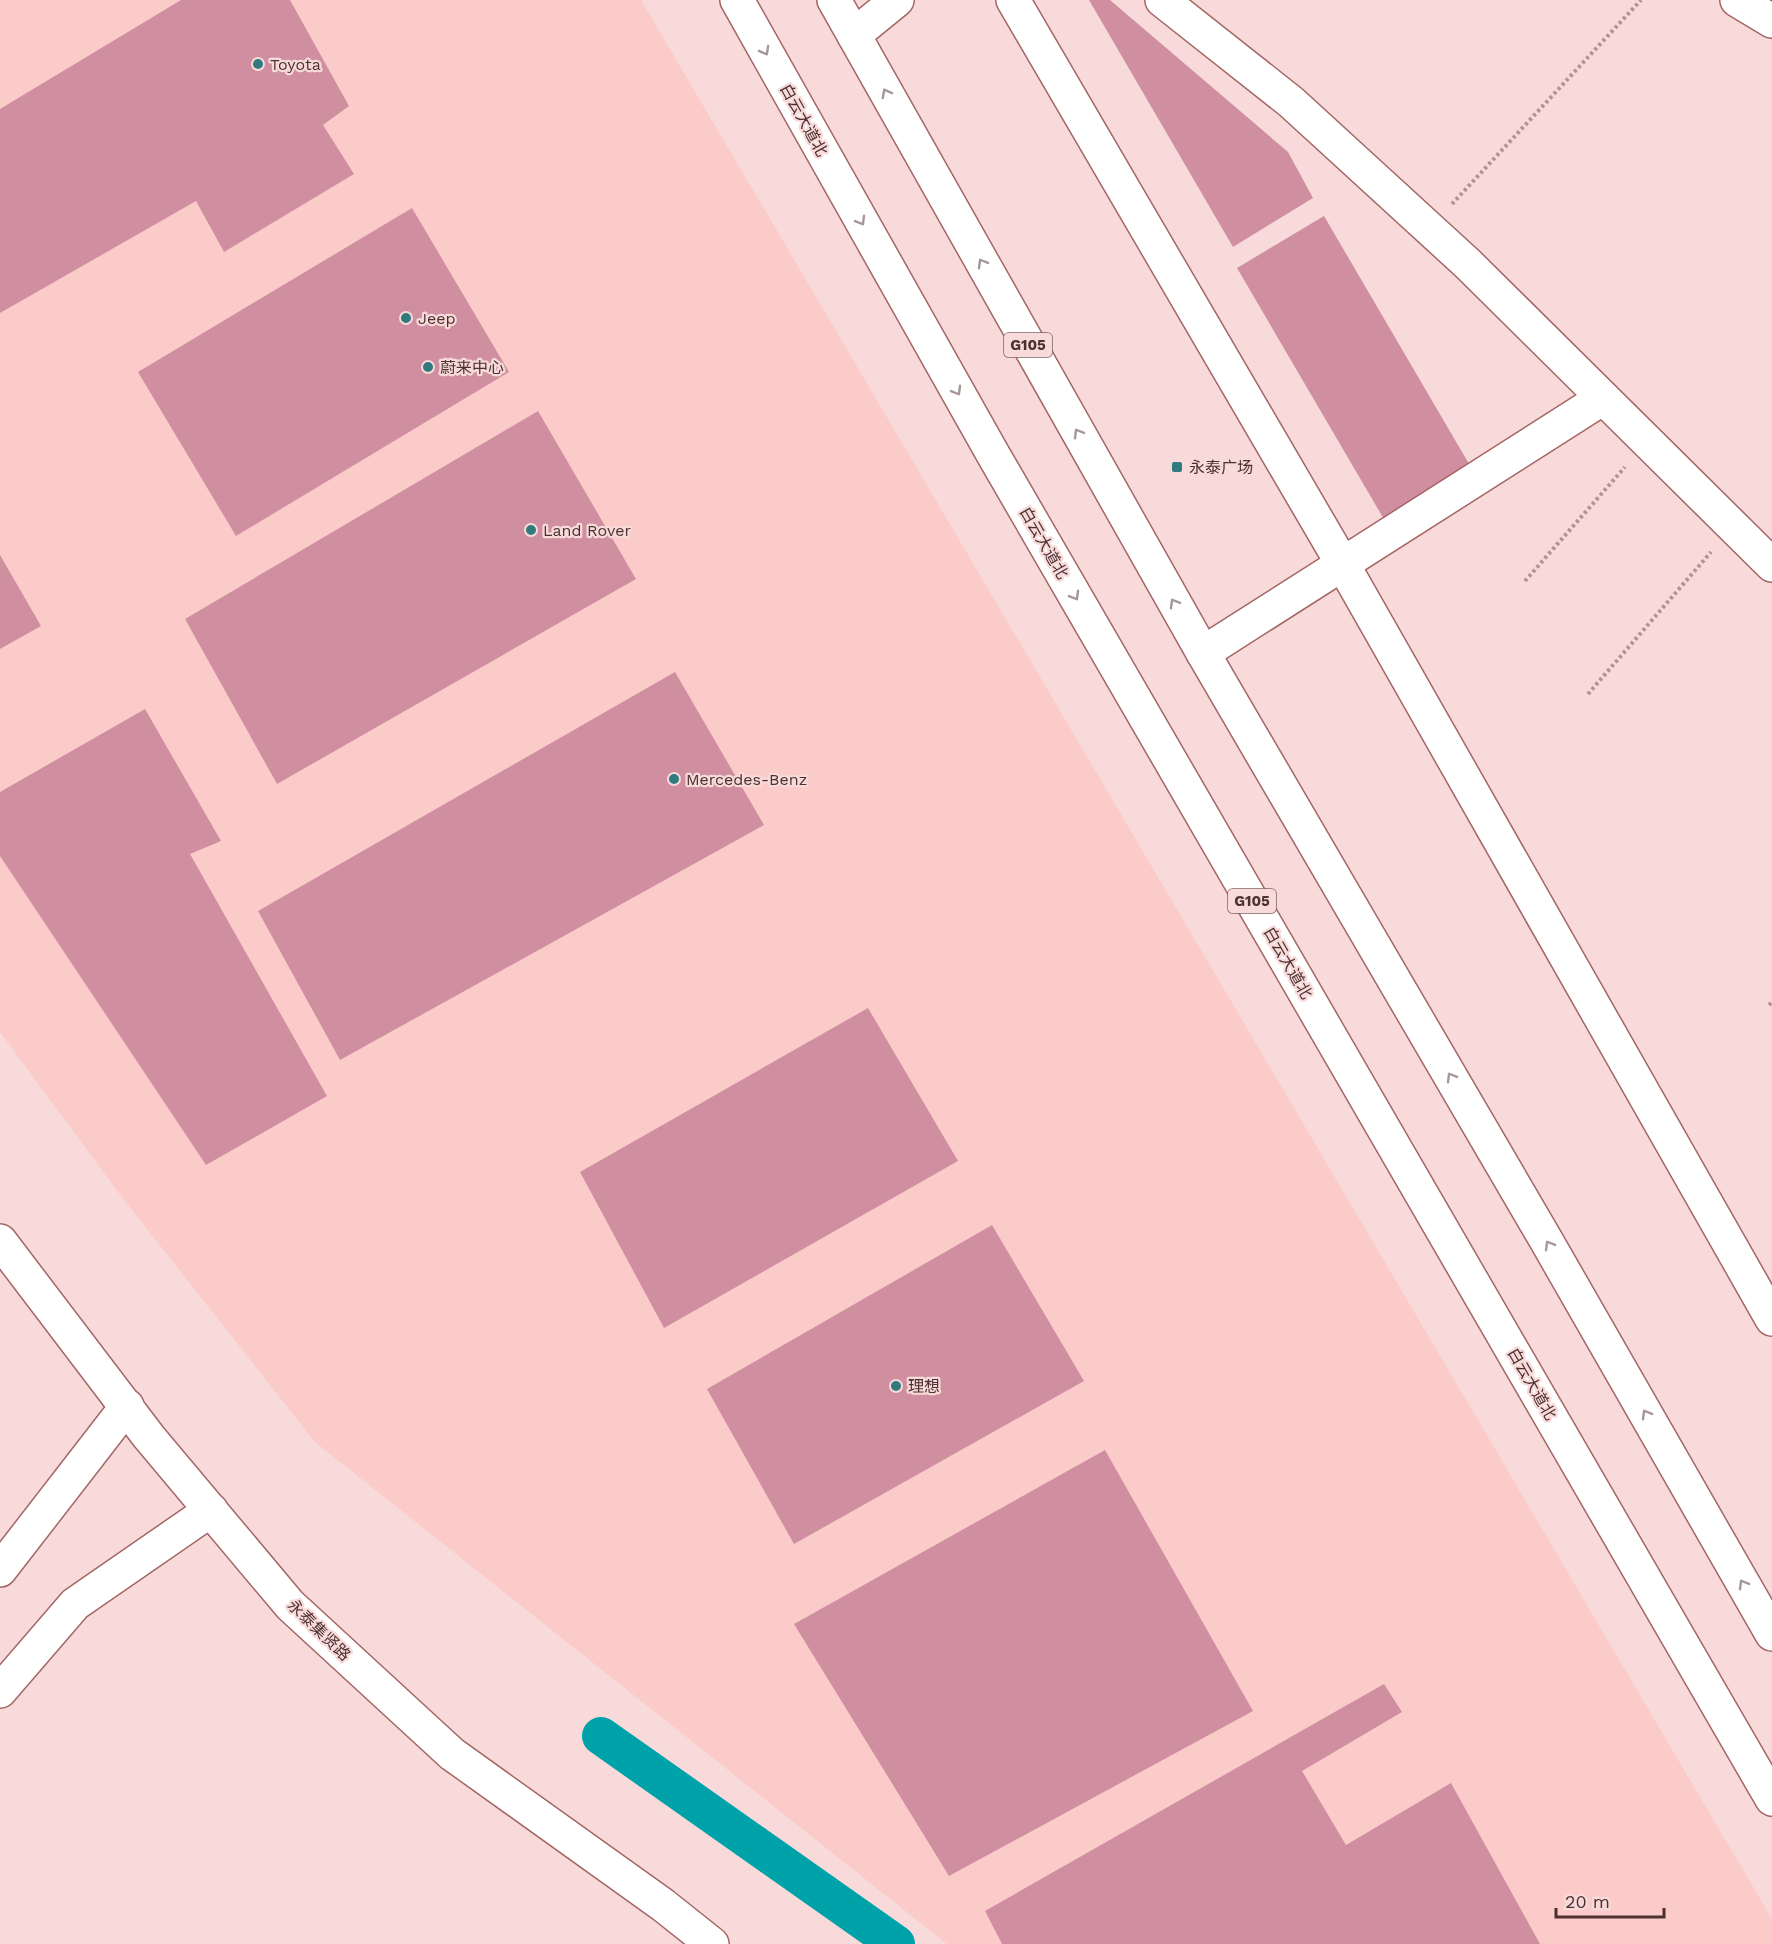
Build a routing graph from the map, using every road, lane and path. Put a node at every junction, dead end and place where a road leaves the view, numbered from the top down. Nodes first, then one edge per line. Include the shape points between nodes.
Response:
1 (737, 0) edge
2 (834, 0) edge
3 (897, 0) edge
4 (1012, 0) edge
5 (1162, 0) edge
6 (1641, 0) edge
7 (1737, 0) edge
8 (1772, 21) edge
9 (854, 35) junction
10 (1429, 229) junction
11 (1603, 398) junction
12 (1648, 442) junction
13 (1733, 527) junction
14 (1342, 563) junction
15 (1772, 565) edge
16 (1525, 581) dead end
17 (1203, 653) junction
18 (1588, 694) dead end
19 (0, 1241) edge
20 (1772, 1319) edge
21 (127, 1406) junction
22 (211, 1510) junction
23 (0, 1570) edge
24 (1772, 1634) edge
25 (0, 1691) edge
26 (1772, 1799) edge
27 (712, 1944) edge

1 -> 26 main road, 白云大道北 / G105 via 1006,476
2 - 9 main road, G105
3 - 9 main road
4 - 14 main road
5 - 10 main road via 1291,102
6 - 10 path
7 - 8 main road
17 -> 9 main road, G105
10 - 11 main road
11 - 12 main road
11 - 14 main road
12 - 13 main road
12 - 16 path
13 - 15 main road
13 - 18 path
14 - 17 main road
14 - 20 main road
24 -> 17 main road, G105
19 - 21 main road, 永泰集贤路
21 - 22 main road, 永泰集贤路
21 - 23 main road
22 - 25 main road via 75,1604
22 - 27 main road, 永泰集贤路 via 290,1605 452,1754

